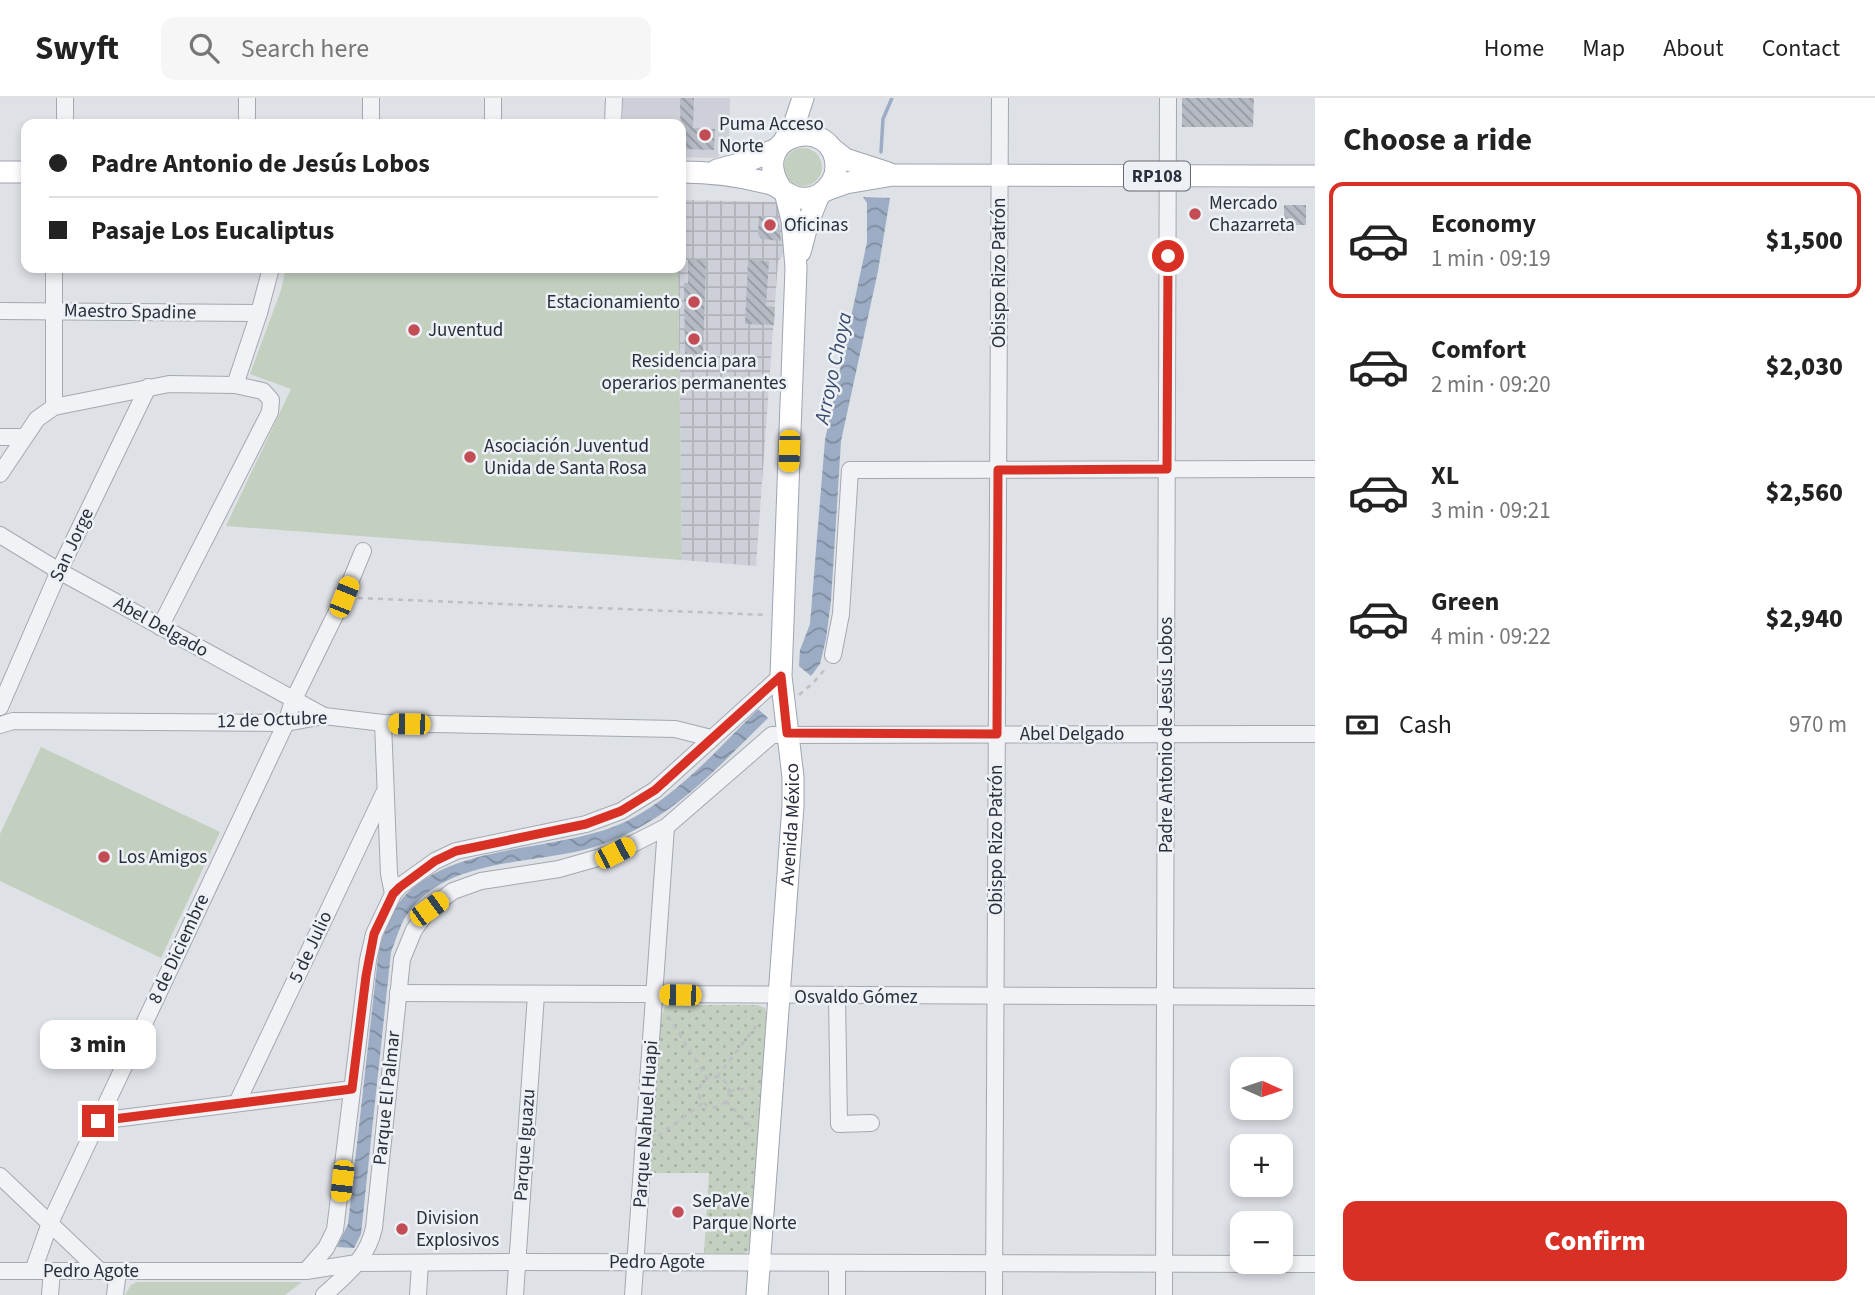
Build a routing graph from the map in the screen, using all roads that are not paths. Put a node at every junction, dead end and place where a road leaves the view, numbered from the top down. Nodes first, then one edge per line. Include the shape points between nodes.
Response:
1 (65, 98) edge
2 (247, 98) edge
3 (371, 98) edge
4 (493, 98) edge
5 (614, 98) edge
6 (805, 98) edge
7 (1000, 98) edge
8 (1168, 98) edge
9 (65, 119) edge
10 (247, 119) edge
11 (370, 119) edge
12 (493, 119) edge
13 (613, 119) edge
14 (826, 144) junction
15 (780, 145) junction
16 (21, 172) edge
17 (686, 172) edge
18 (709, 172) junction
19 (0, 173) edge
20 (893, 175) junction
21 (1000, 175) junction
22 (1168, 176) junction
23 (1315, 176) edge
24 (782, 190) junction
25 (822, 193) junction
26 (796, 268) junction
27 (54, 273) edge
28 (270, 273) edge
29 (0, 311) edge
30 (54, 311) junction
31 (259, 313) junction
32 (235, 385) junction
33 (148, 387) junction
34 (54, 407) junction
35 (0, 437) edge
36 (23, 437) junction
37 (1167, 469) junction
38 (1315, 469) edge
39 (998, 470) junction
40 (0, 474) edge
41 (0, 535) edge
42 (363, 551) dead end
43 (59, 571) junction
44 (160, 627) junction
45 (833, 656) road end
46 (781, 676) junction
47 (293, 701) junction
48 (0, 707) edge
49 (324, 716) junction
50 (286, 723) junction
51 (383, 723) junction
52 (0, 725) edge
53 (787, 733) junction
54 (1166, 733) junction
55 (997, 734) junction
56 (1315, 734) edge
57 (711, 738) junction
58 (385, 791) junction
59 (666, 827) junction
60 (393, 894) junction
61 (398, 993) junction
62 (536, 995) junction
63 (655, 995) junction
64 (779, 996) junction
65 (837, 996) junction
66 (996, 997) junction
67 (1165, 997) junction
68 (1315, 998) edge
69 (352, 1089) junction
70 (237, 1103) junction
71 (98, 1121) junction
72 (871, 1123) dead end
73 (0, 1176) edge
74 (50, 1223) junction
75 (517, 1262) junction
76 (636, 1262) junction
77 (357, 1263) junction
78 (420, 1263) junction
79 (759, 1263) junction
80 (837, 1264) junction
81 (994, 1264) junction
82 (1164, 1264) junction
83 (1315, 1264) edge
84 (0, 1271) edge
85 (33, 1271) junction
86 (52, 1271) junction
87 (100, 1271) junction
88 (118, 1271) junction
89 (306, 1271) junction
90 (50, 1295) edge
91 (115, 1295) edge
92 (324, 1295) edge
93 (418, 1295) edge
94 (515, 1295) edge
95 (632, 1295) edge
96 (757, 1295) edge
97 (837, 1295) edge
98 (994, 1295) edge
99 (1164, 1295) edge

1 - 9 street
2 - 10 street
3 - 11 street
4 - 12 street
5 - 13 street
6 - 14 main road via 812,123
6 - 15 main road
7 - 21 street, Obispo Rizo Patrón
8 - 22 street, Padre Antonio de Jesús Lobos
14 - 15 main road, RP108 via 803,134
14 - 20 main road, RP108 via 854,163
14 - 25 main road via 834,156 835,175
15 - 18 main road, RP108 via 743,163
15 - 24 main road via 772,169
16 - 19 main road
17 - 18 main road, RP108
18 - 24 main road, RP108
20 - 21 main road, RP108
20 - 25 main road, RP108 via 846,183
21 - 22 main road, RP108
21 - 39 street, Obispo Rizo Patrón
22 - 23 main road, RP108
22 - 37 street, Padre Antonio de Jesús Lobos
24 - 25 main road, RP108 via 802,198
24 - 26 main road, Avenida México via 792,220
25 - 26 main road, Avenida México via 808,222
26 - 46 main road, Avenida México
27 - 30 street
28 - 31 street
29 - 30 street, Maestro Spadine
30 - 31 street, Maestro Spadine
30 - 34 street
31 - 32 street
32 - 33 street
32 - 44 street via 263,391 271,400 270,412
33 - 34 street
33 - 43 street, San Jorge
34 - 36 street
35 - 36 street
36 - 40 street
37 - 38 street
37 - 39 street
37 - 54 street, Padre Antonio de Jesús Lobos
39 - 45 street via 850,470 842,614
39 - 55 street, Obispo Rizo Patrón
41 - 43 street, Abel Delgado
42 - 47 street, 8 de Diciembre
43 - 44 street, Abel Delgado
43 - 48 street, San Jorge
44 - 47 street, Abel Delgado
46 - 53 main road, Avenida México
46 - 57 street
47 - 49 street, Abel Delgado
47 - 50 street, 8 de Diciembre
49 - 50 street, 12 de Octubre
49 - 51 street, 12 de Octubre
50 - 52 street, 12 de Octubre via 13,721
50 - 71 street, 8 de Diciembre
51 - 57 street, 12 de Octubre via 674,729
51 - 58 street
53 - 55 street, Abel Delgado
53 - 59 street, Parque El Palmar via 764,739
53 - 64 main road, Avenida México via 793,806
54 - 55 street, Abel Delgado
54 - 56 street, Abel Delgado
54 - 67 street, Padre Antonio de Jesús Lobos
55 - 66 street, Obispo Rizo Patrón
57 - 60 street via 655,790 621,811 586,824 456,851 435,861
58 - 60 street
58 - 70 street, 5 de Julio
59 - 61 street, Parque El Palmar via 604,856 453,891 429,909 414,930 402,959
59 - 63 street, Parque Nahuel Huapi
60 - 69 street via 374,934 368,960
61 - 62 street, Osvaldo Gómez
61 - 77 street, Parque El Palmar via 374,1228 370,1245
62 - 63 street, Osvaldo Gómez
62 - 75 street, Parque Iguazu
63 - 64 street, Osvaldo Gómez
63 - 76 street, Parque Nahuel Huapi
64 - 65 street, Osvaldo Gómez
64 - 79 main road, Avenida México
65 - 66 street, Osvaldo Gómez
65 - 72 street via 839,1124
66 - 67 street, Osvaldo Gómez
66 - 81 street, Obispo Rizo Patrón
67 - 68 street, Osvaldo Gómez
67 - 82 street, Padre Antonio de Jesús Lobos
69 - 70 street
69 - 89 street via 335,1230
70 - 71 street
71 - 74 street, 8 de Diciembre
73 - 74 street
74 - 85 street, 8 de Diciembre
74 - 87 street
75 - 76 street, Pedro Agote
75 - 78 street, Pedro Agote
75 - 94 street, Parque Iguazu
76 - 79 street, Pedro Agote
76 - 95 street, Parque Nahuel Huapi
77 - 78 street, Pedro Agote
77 - 89 street, Pedro Agote
77 - 92 street, Parque El Palmar
78 - 93 street
79 - 80 street, Pedro Agote
79 - 96 main road, Avenida México
80 - 81 street, Pedro Agote
80 - 97 street
81 - 82 street, Pedro Agote
81 - 98 street, Obispo Rizo Patrón
82 - 83 street, Pedro Agote
82 - 99 street, Padre Antonio de Jesús Lobos
84 - 85 street, Pedro Agote
85 - 86 street, Pedro Agote
86 - 87 street, Pedro Agote
86 - 90 street
87 - 88 street, Pedro Agote
88 - 89 street, Pedro Agote
88 - 91 street

